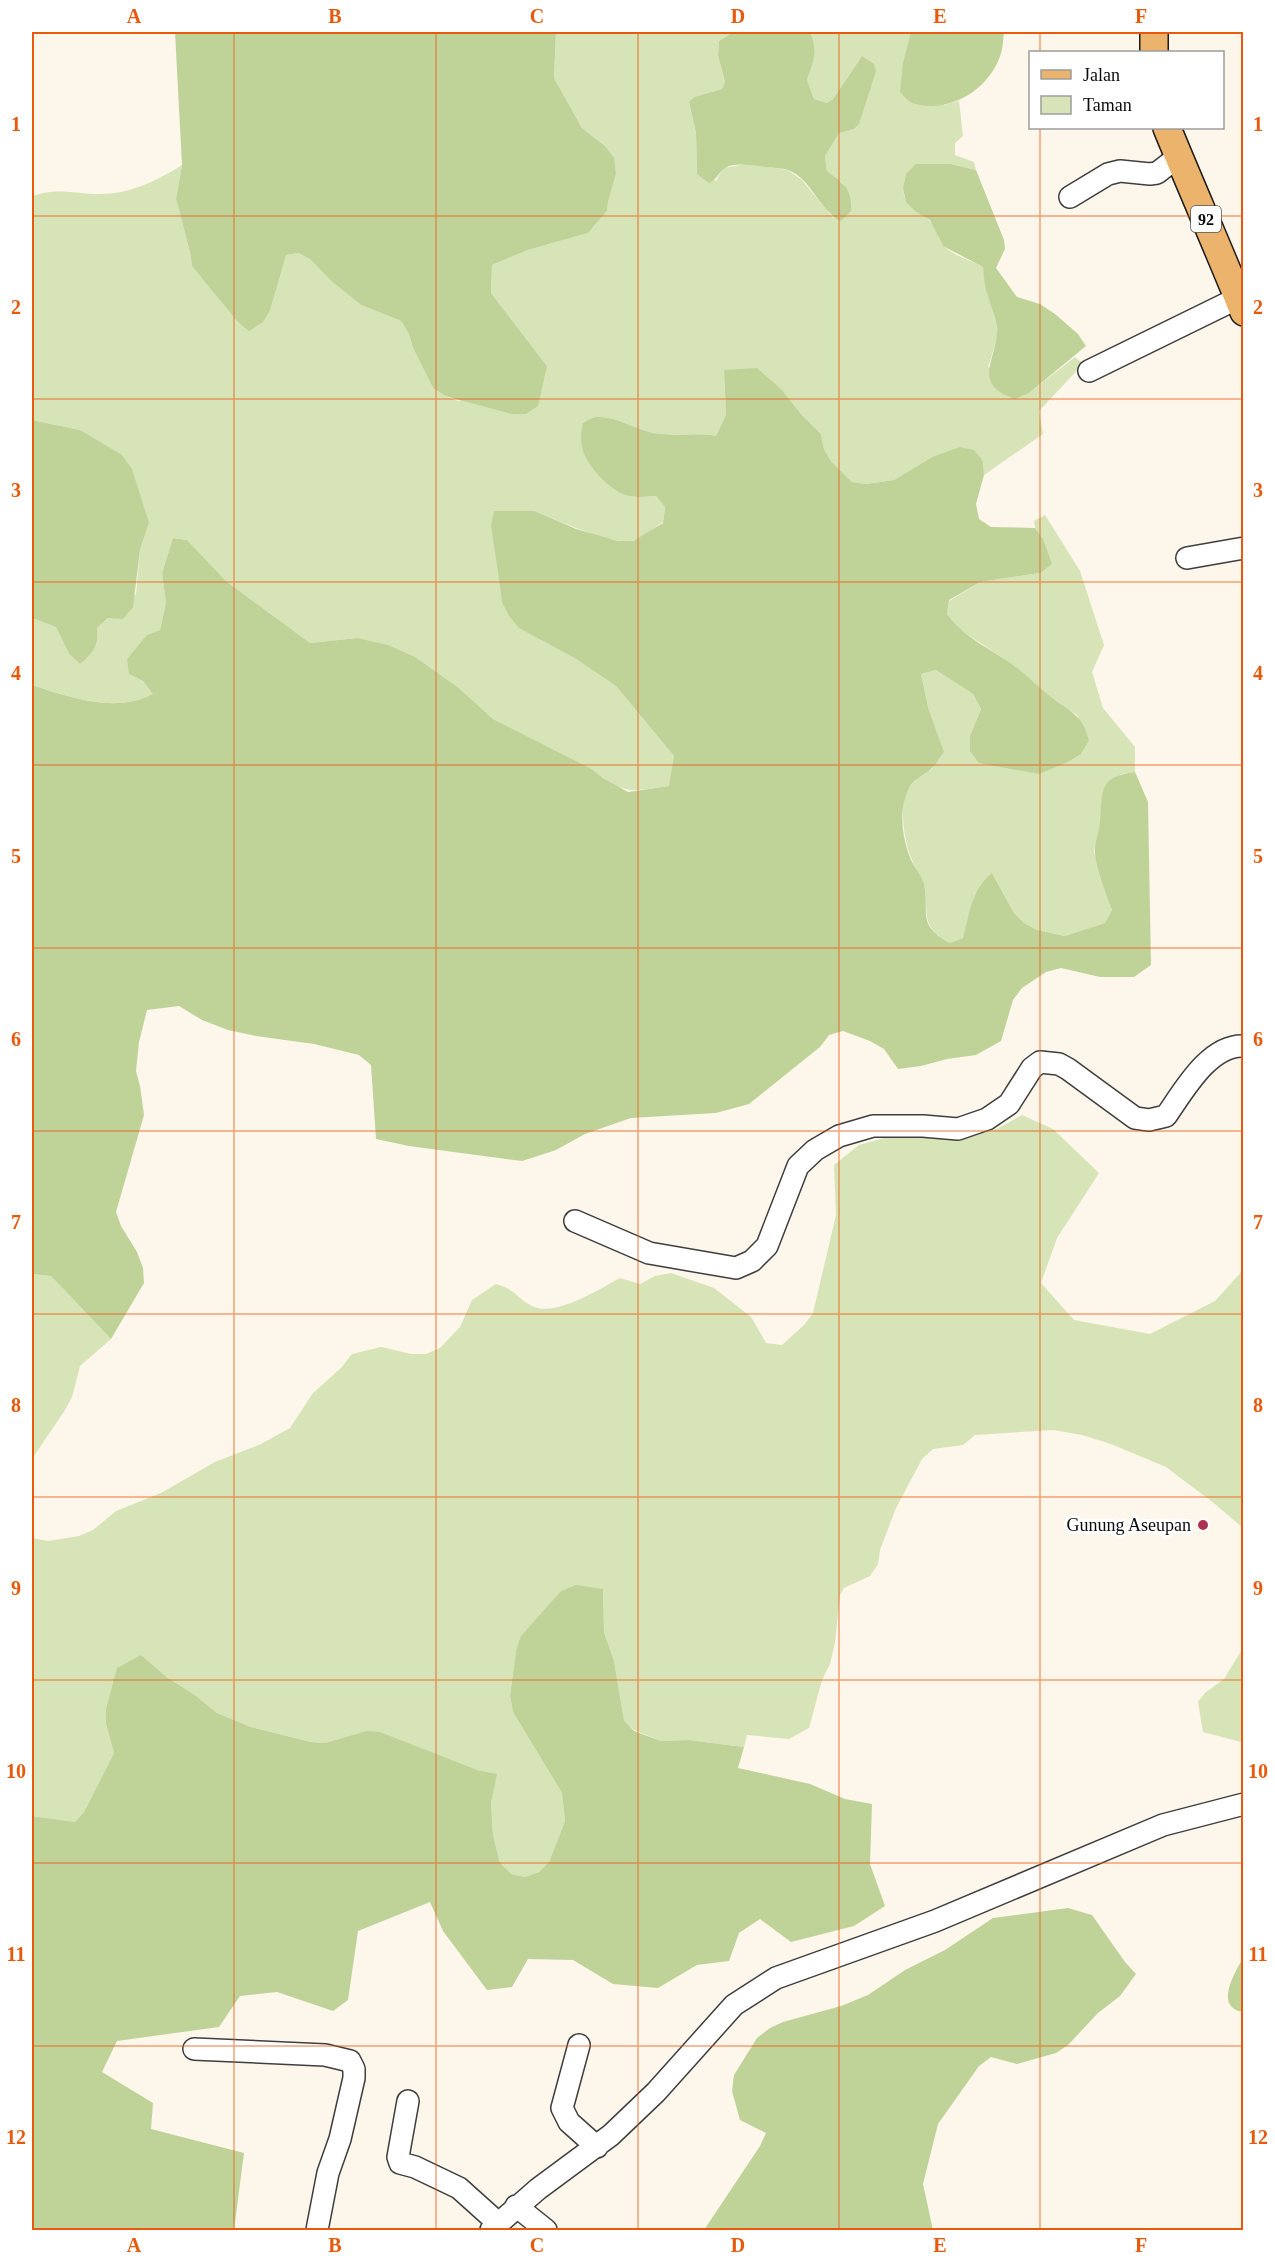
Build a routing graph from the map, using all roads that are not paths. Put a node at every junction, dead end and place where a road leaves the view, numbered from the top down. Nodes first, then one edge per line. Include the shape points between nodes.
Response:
1 (1154, 32) edge
2 (1154, 51) edge
3 (1167, 129) edge
4 (1179, 156) junction
5 (1070, 197) dead end
6 (1241, 305) edge
7 (1089, 371) dead end
8 (1244, 548) edge
9 (1187, 558) dead end
10 (1244, 1046) edge
11 (575, 1221) dead end
12 (1244, 1804) edge
13 (579, 2045) dead end
14 (194, 2049) dead end
15 (408, 2101) dead end
16 (597, 2147) junction
17 (516, 2206) junction
18 (494, 2227) edge
19 (317, 2230) edge
20 (546, 2230) edge

1 - 2 main road
3 - 4 main road, 92
4 - 5 street via 1150,174 1108,174
4 - 6 main road, 92
6 - 7 street
8 - 9 street
10 - 11 street via 1234,1045 1204,1063 1166,1116 1149,1120 1135,1118 1059,1064 1040,1062 1009,1104 987,1119 958,1129 873,1126 839,1136 798,1166 767,1246 752,1261 736,1268 649,1253
12 - 16 street via 1163,1825 935,1921 776,1978 734,2005 656,2092
13 - 16 street via 562,2108 568,2122
14 - 19 street via 325,2055 350,2061 354,2078
15 - 18 street via 400,2163 459,2188
16 - 17 street
17 - 18 street
17 - 20 street

